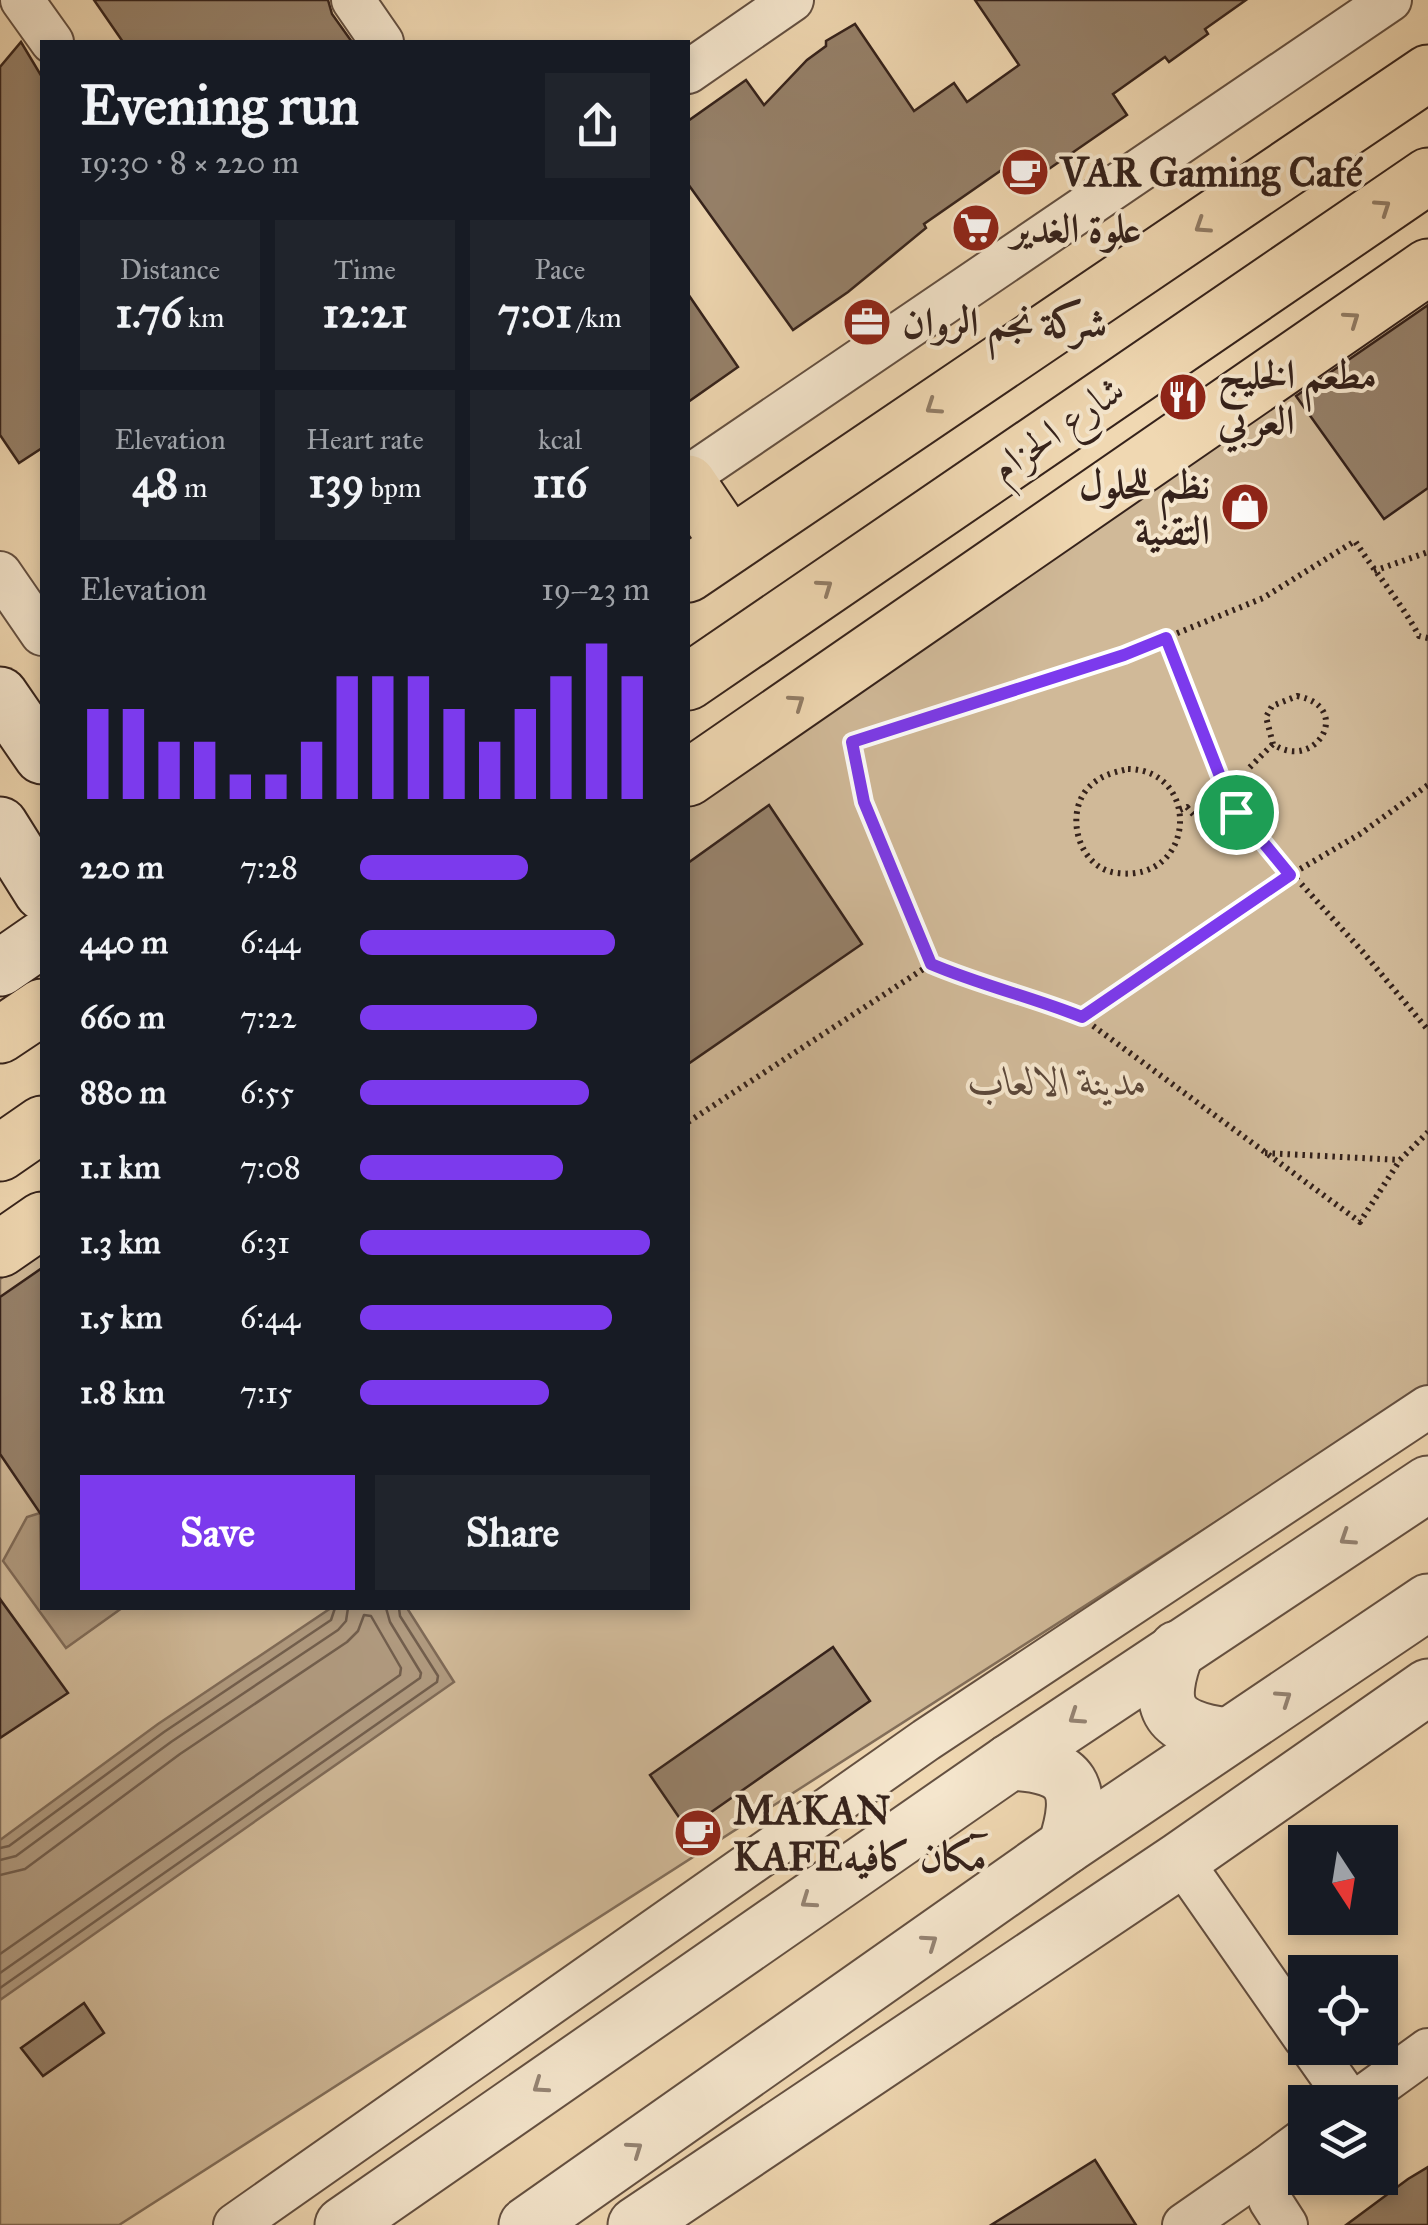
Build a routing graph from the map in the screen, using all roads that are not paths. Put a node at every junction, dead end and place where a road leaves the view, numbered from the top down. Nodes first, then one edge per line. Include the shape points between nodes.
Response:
1 (14, 0) edge
2 (22, 0) edge
3 (353, 0) edge
4 (792, 0) edge
5 (1390, 0) edge
6 (0, 10) edge
7 (746, 13) edge
8 (51, 40) edge
9 (381, 40) edge
10 (690, 70) edge
11 (1428, 73) edge
12 (1428, 176) edge
13 (1270, 181) junction
14 (1324, 247) junction
15 (1143, 264) junction
16 (1428, 267) edge
17 (1186, 339) junction
18 (690, 479) edge
19 (690, 488) edge
20 (709, 559) edge
21 (0, 572) edge
22 (40, 631) edge
23 (692, 679) edge
24 (0, 694) edge
25 (740, 742) junction
26 (40, 754) edge
27 (40, 767) edge
28 (690, 777) edge
29 (0, 800) edge
30 (0, 825) edge
31 (40, 889) edge
32 (40, 940) edge
33 (0, 968) edge
34 (40, 1125) edge
35 (0, 1154) edge
36 (40, 1221) edge
37 (0, 1250) edge
38 (1428, 1407) edge
39 (1428, 1484) edge
40 (1428, 1602) edge
41 (1177, 1649) junction
42 (1428, 1687) edge
43 (1227, 1736) junction
44 (1010, 1762) junction
45 (1066, 1846) junction
46 (1180, 1859) junction
47 (1288, 2014) edge
48 (1428, 2050) edge
49 (1325, 2065) edge
50 (1340, 2085) edge
51 (1378, 2085) edge
52 (1288, 2152) edge
53 (1266, 2168) junction
54 (235, 2225) edge
55 (343, 2225) edge
56 (527, 2225) edge
57 (636, 2225) edge
58 (1184, 2225) edge
59 (1286, 2225) edge

1 - 6 street
2 - 8 street
3 - 9 street
4 - 7 street
5 - 18 street
7 - 10 street
11 - 13 main road
14 -> 12 main road, شارع الحزام
13 - 14 main road via 1264,207 1274,232 1297,247
13 -> 15 main road
14 - 17 main road, شارع الحزام
15 - 17 main road via 1170,268 1190,287 1196,314
15 -> 20 main road
25 -> 16 main road
23 -> 17 main road, شارع الحزام
19 - 20 main road
21 - 22 street
23 - 25 main road
24 - 26 street
25 - 28 main road
27 - 29 street via 23,795
30 - 31 street
32 - 33 street
34 - 35 main road
36 - 37 main road
38 - 54 street via 926,1740
39 -> 41 street
43 -> 40 street
41 - 43 street via 1165,1686 1170,1710 1187,1728
41 -> 44 street
42 - 46 street
43 - 45 street
44 - 45 street via 1052,1767 1070,1784 1076,1808
44 -> 55 street
56 -> 45 street
46 - 47 street
46 - 57 street
48 - 51 street
49 - 50 street
52 - 53 street
53 - 58 street
53 - 59 street via 1270,2200

